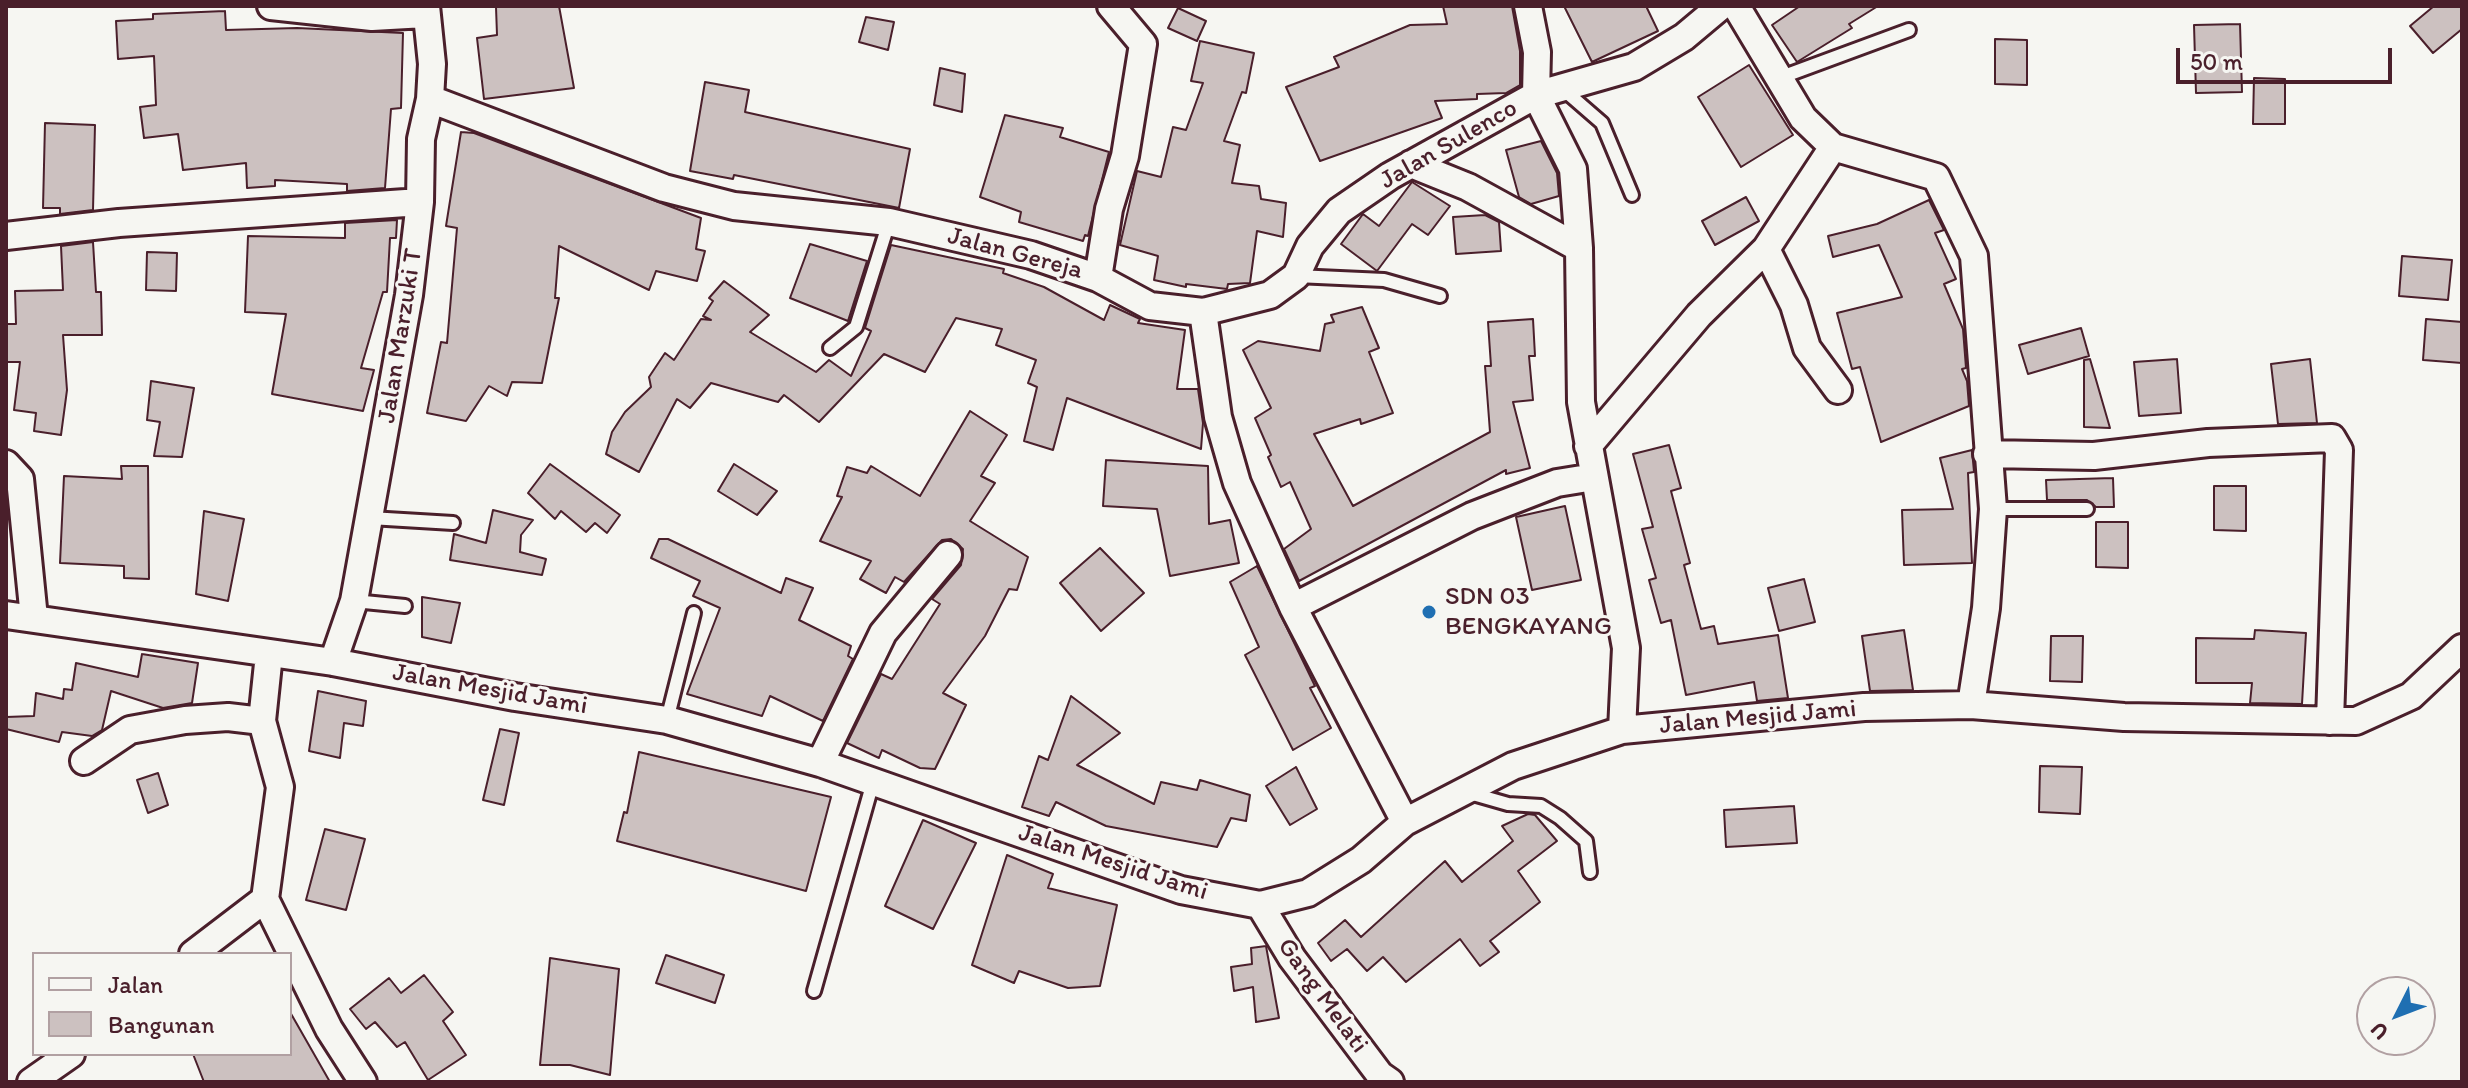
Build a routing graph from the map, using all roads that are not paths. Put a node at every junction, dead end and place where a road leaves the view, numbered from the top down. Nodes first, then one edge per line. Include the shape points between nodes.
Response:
1 (271, 6) edge
2 (1111, 6) edge
3 (1528, 6) edge
4 (1721, 6) edge
5 (1736, 6) edge
6 (426, 10) edge
7 (1909, 30) dead end
8 (1779, 78) junction
9 (1562, 88) junction
10 (1536, 95) junction
11 (430, 99) junction
12 (1833, 147) junction
13 (1411, 164) junction
14 (1632, 195) dead end
15 (420, 202) junction
16 (889, 222) junction
17 (6, 236) edge
18 (1579, 248) junction
19 (1766, 249) junction
20 (1296, 276) junction
21 (1098, 278) junction
22 (1440, 296) dead end
23 (1203, 312) junction
24 (830, 348) dead end
25 (1838, 390) dead end
26 (1588, 446) junction
27 (1987, 454) junction
28 (6, 464) edge
29 (1594, 477) junction
30 (1993, 509) junction
31 (2087, 509) dead end
32 (370, 518) junction
33 (453, 523) dead end
34 (948, 555) dead end
35 (354, 601) junction
36 (405, 606) dead end
37 (1293, 607) junction
38 (694, 613) dead end
39 (6, 615) edge
40 (34, 618) junction
41 (2462, 648) edge
42 (269, 654) junction
43 (333, 662) junction
44 (1971, 705) junction
45 (667, 720) junction
46 (262, 721) junction
47 (2330, 721) junction
48 (1622, 730) junction
49 (84, 761) dead end
50 (820, 763) junction
51 (873, 782) junction
52 (1463, 791) junction
53 (1405, 822) junction
54 (1590, 872) dead end
55 (265, 899) junction
56 (1260, 905) junction
57 (196, 952) edge
58 (291, 952) edge
59 (292, 954) edge
60 (814, 991) dead end
61 (68, 1056) edge
62 (31, 1082) edge
63 (363, 1082) edge
64 (1390, 1082) edge

1 - 6 street via 372,17
2 - 21 street via 1143,44
3 - 10 street via 1537,52
4 - 9 street, Jalan Sulenco via 1684,37 1634,67
5 - 8 street
6 - 11 street, Jalan Marzuki T
7 - 8 lane
8 - 12 street via 1803,118
9 - 10 street, Jalan Sulenco
9 - 14 lane via 1602,123
10 - 13 street, Jalan Sulenco
10 - 18 street via 1573,169
11 - 15 street, Jalan Marzuki T via 421,139
11 - 16 street, Jalan Gereja via 664,188 734,206
12 - 19 street
12 - 27 street via 1936,177 1974,256
13 - 18 street via 1468,187
13 - 20 street, Jalan Sulenco via 1339,211 1310,246
15 - 17 street
15 - 32 street, Jalan Marzuki T
16 - 21 street, Jalan Gereja via 1031,255
16 - 24 lane via 856,327
18 - 26 street via 1581,402
19 - 25 street via 1794,305 1807,348
19 - 26 street via 1699,315
20 - 22 lane via 1384,280
20 - 23 street via 1270,295
21 - 23 street, Jalan Gereja via 1150,306
23 - 37 street via 1218,417 1237,483
26 - 29 street
27 - 30 street
27 - 47 street via 2094,456 2208,443 2332,438 2339,450
28 - 40 street via 20,479
29 - 37 street via 1557,483 1472,516
29 - 48 street via 1626,648
30 - 31 lane
30 - 44 street via 1986,608
32 - 33 lane
32 - 35 street, Jalan Marzuki T
34 - 50 street via 883,633
35 - 36 lane
35 - 43 street, Jalan Marzuki T
37 - 53 street
38 - 45 lane
39 - 40 street, Jalan Mesjid Jami
40 - 42 street, Jalan Mesjid Jami
41 - 47 street, Jalan Mesjid Jami via 2411,696 2356,721
42 - 43 street, Jalan Mesjid Jami
42 - 46 street
43 - 45 street, Jalan Mesjid Jami
44 - 47 street, Jalan Mesjid Jami via 2124,717
44 - 48 street, Jalan Mesjid Jami via 1864,707
45 - 50 street, Jalan Mesjid Jami
46 - 49 street via 228,717 130,730
46 - 55 street via 280,787
48 - 52 street, Jalan Mesjid Jami via 1513,766
50 - 51 street, Jalan Mesjid Jami
51 - 56 street, Jalan Mesjid Jami via 1181,890
51 - 60 lane
52 - 53 street, Jalan Mesjid Jami
52 - 54 lane via 1551,812 1586,841
53 - 56 street, Jalan Mesjid Jami via 1361,860 1308,893
55 - 57 street
55 - 58 street
56 - 64 street, Gang Melati via 1292,958
59 - 63 street via 329,1029
61 - 62 street

